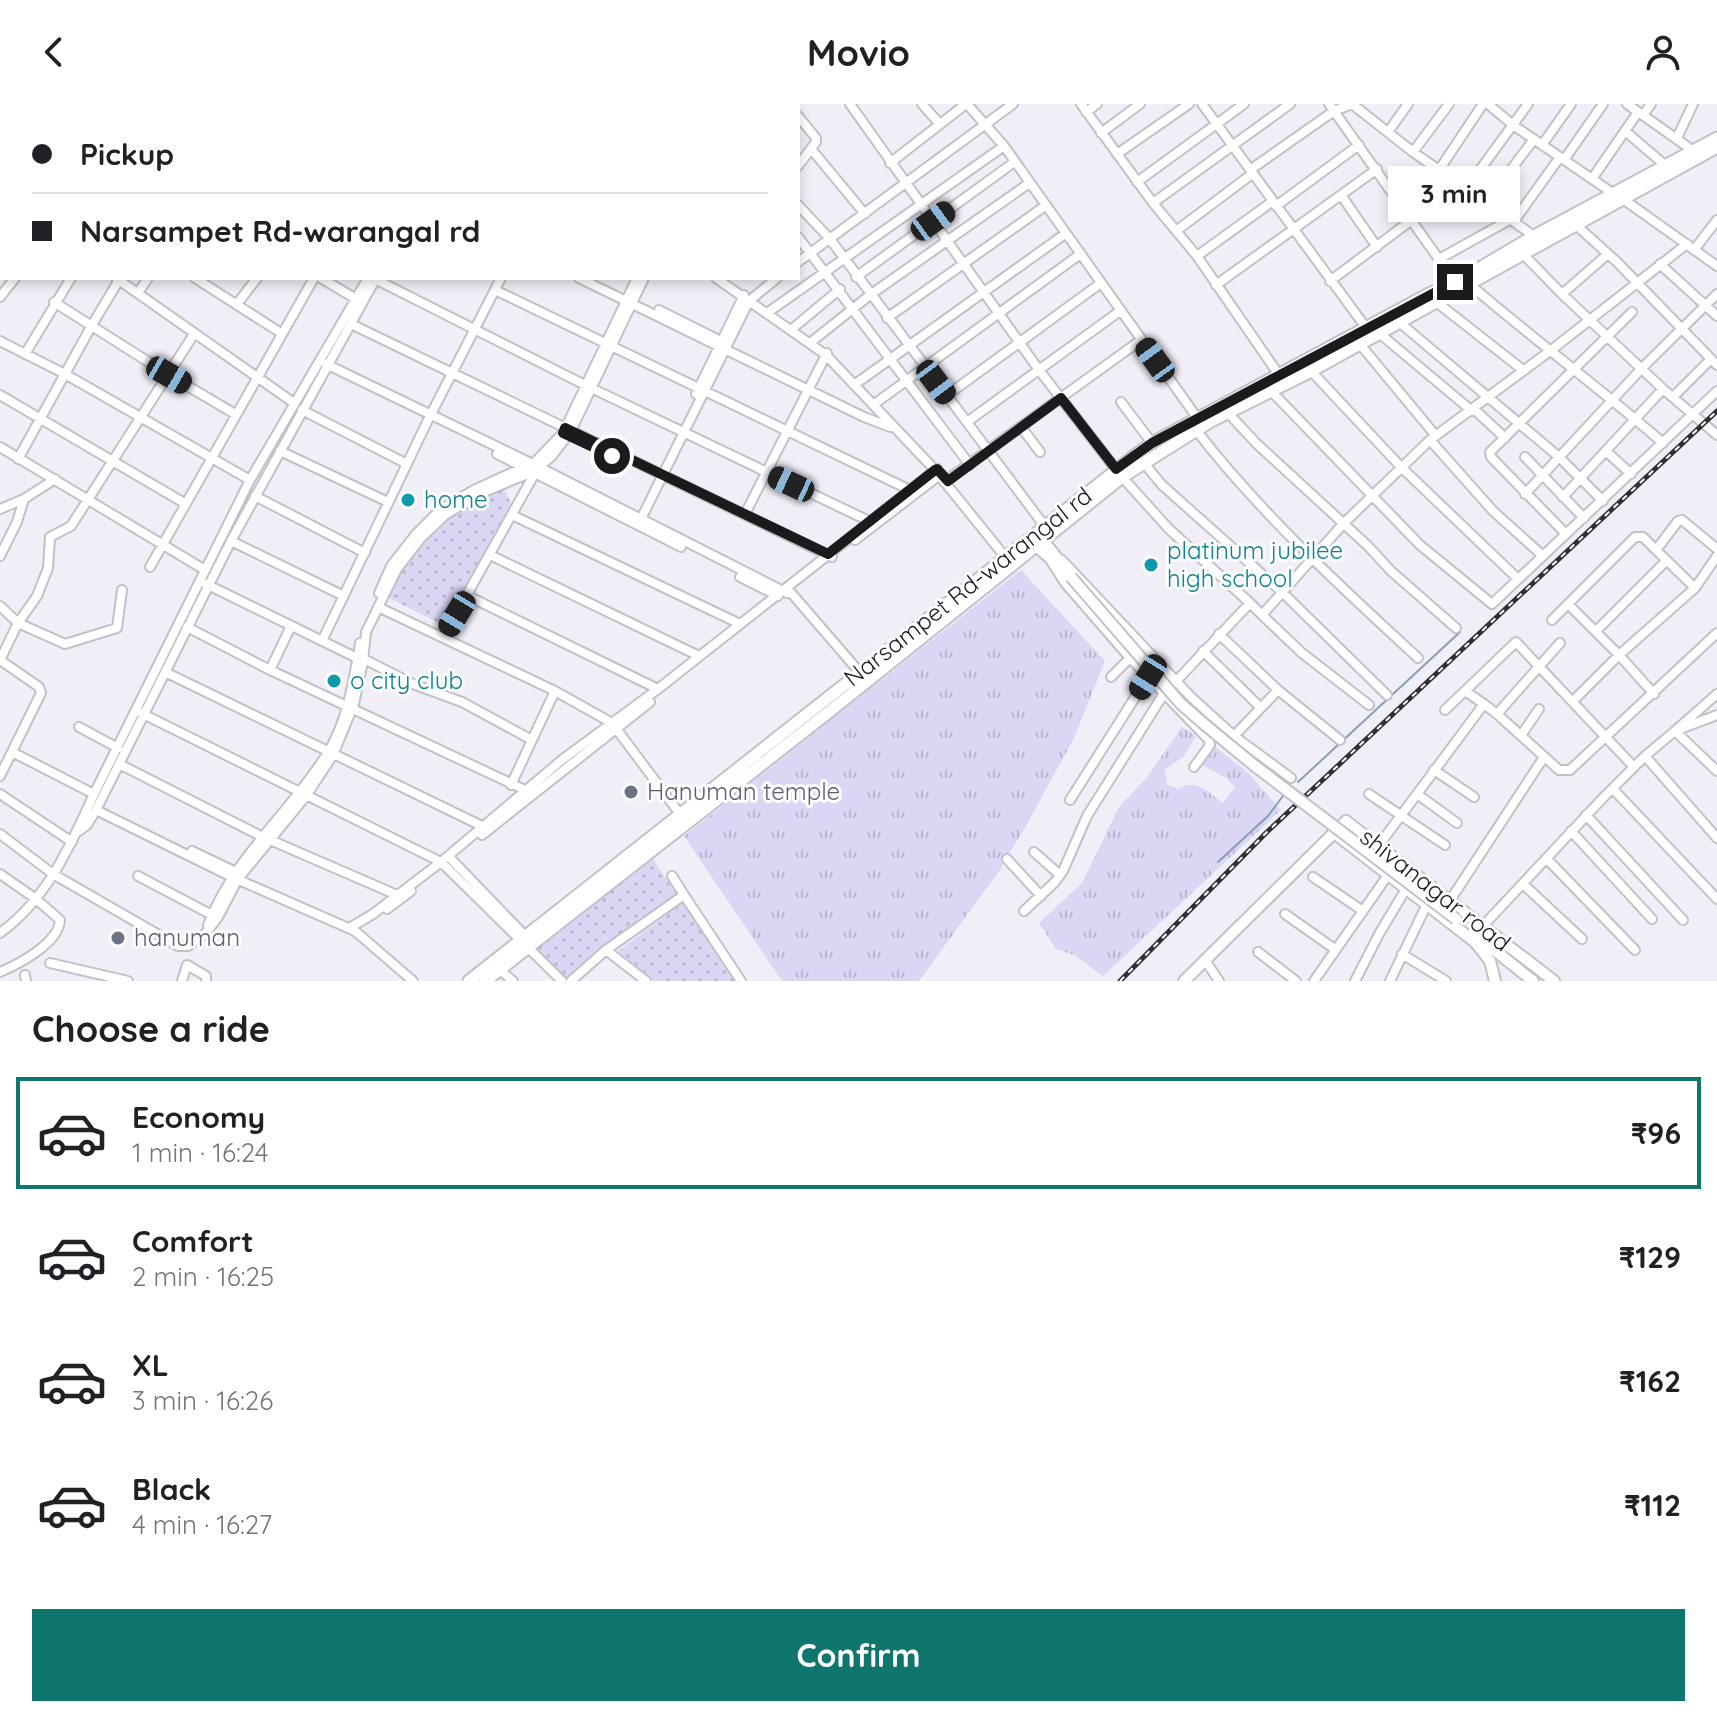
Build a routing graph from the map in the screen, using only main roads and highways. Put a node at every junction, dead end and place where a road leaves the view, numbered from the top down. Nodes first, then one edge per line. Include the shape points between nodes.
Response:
1 (1717, 138) edge
2 (1707, 154) edge
3 (1618, 196) junction
4 (1462, 281) junction
5 (1197, 424) junction
6 (1119, 473) junction
7 (1039, 538) junction
8 (864, 677) junction
9 (526, 942) junction
10 (469, 981) edge
11 (485, 981) edge

1 - 2 main road, Narsampet Rd-warangal rd
2 - 3 main road, Narsampet Rd-warangal rd
2 - 3 main road, Narsampet Rd-warangal rd via 1666,166
3 - 4 main road, Narsampet Rd-warangal rd via 1534,236
3 - 4 main road, Narsampet Rd-warangal rd via 1523,254
4 - 5 main road, Narsampet Rd-warangal rd via 1279,375
4 - 5 main road, Narsampet Rd-warangal rd via 1311,371
5 - 6 main road, Narsampet Rd-warangal rd via 1144,463
5 - 6 main road, Narsampet Rd-warangal rd via 1152,443
6 - 7 main road, Narsampet Rd-warangal rd
7 - 8 main road, Narsampet Rd-warangal rd
7 - 8 main road, Narsampet Rd-warangal rd via 1007,557
8 - 9 main road, Narsampet Rd-warangal rd
8 - 9 main road, Narsampet Rd-warangal rd via 680,814
9 - 10 main road, Narsampet Rd-warangal rd
9 - 11 main road, Narsampet Rd-warangal rd

